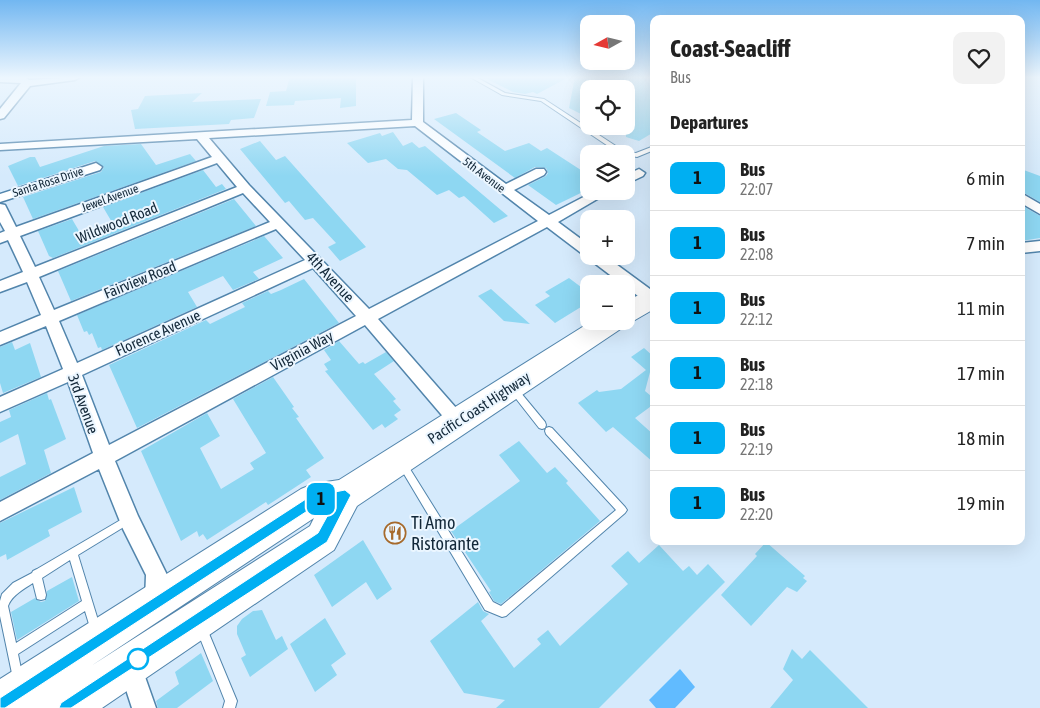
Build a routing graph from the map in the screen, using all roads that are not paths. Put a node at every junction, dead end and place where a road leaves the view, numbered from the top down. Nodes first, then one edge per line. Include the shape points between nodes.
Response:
1 (417, 110) edge
2 (557, 110) edge
3 (417, 123) junction
4 (200, 135) junction
5 (0, 147) edge
6 (650, 150) edge
7 (219, 158) junction
8 (96, 167) dead end
9 (540, 172) dead end
10 (639, 173) dead end
11 (635, 175) edge
12 (245, 188) junction
13 (504, 190) junction
14 (0, 198) edge
15 (587, 200) edge
16 (1025, 200) edge
17 (0, 208) edge
18 (1040, 210) edge
19 (546, 221) junction
20 (279, 223) junction
21 (6, 236) edge
22 (580, 246) edge
23 (1040, 246) edge
24 (1025, 248) edge
25 (316, 261) junction
26 (607, 265) edge
27 (33, 274) junction
28 (0, 288) edge
29 (650, 296) edge
30 (650, 300) edge
31 (635, 309) edge
32 (367, 317) junction
33 (49, 318) junction
34 (599, 330) edge
35 (0, 338) edge
36 (72, 372) junction
37 (512, 387) junction
38 (0, 405) edge
39 (458, 422) junction
40 (102, 457) junction
41 (399, 460) junction
42 (345, 495) junction
43 (0, 512) edge
44 (130, 518) junction
45 (73, 553) junction
46 (36, 574) junction
47 (170, 593) junction
48 (41, 595) dead end
49 (88, 603) junction
50 (198, 618) junction
51 (98, 639) junction
52 (12, 652) junction
53 (130, 664) junction
54 (20, 700) edge
55 (66, 708) edge
56 (144, 708) edge
57 (229, 708) edge

1 - 3 street
2 - 6 lane via 623,153 637,155
3 - 4 street
3 - 13 street, 5th Avenue
4 - 5 street
4 - 7 street, 4th Avenue
7 - 12 street, 4th Avenue
7 - 21 street, Jewel Avenue
8 - 14 street, Santa Rosa Drive
9 - 13 street
10 - 11 street
12 - 20 street, 4th Avenue
12 - 27 street, Wildwood Road
13 - 19 street, 5th Avenue
15 - 19 street, Virginia Way
16 - 18 street
17 - 21 street, 3rd Avenue
19 - 22 street, 5th Avenue
19 - 32 street, Virginia Way
20 - 25 street, 4th Avenue
20 - 33 street, Fairview Road
21 - 27 street, 3rd Avenue
23 - 24 street
25 - 32 street, 4th Avenue
25 - 36 street, Florence Avenue
26 - 29 street
27 - 28 street, Wildwood Road
27 - 33 street, 3rd Avenue
30 - 31 highway
32 - 39 street, 4th Avenue
32 - 40 street, Virginia Way
33 - 35 street, Fairview Road
33 - 36 street, 3rd Avenue
34 - 37 highway, Pacific Coast Highway
36 - 38 street, Florence Avenue
36 - 40 street, 3rd Avenue
37 - 39 highway, Pacific Coast Highway
37 - 41 lane via 622,510 502,612 489,606
39 - 41 highway, Pacific Coast Highway
40 - 43 street, Virginia Way
40 - 44 street, 3rd Avenue
41 - 42 highway, Pacific Coast Highway
42 - 47 highway, Pacific Coast Highway via 313,500
42 - 50 highway, Pacific Coast Highway via 322,538
44 - 45 lane
44 - 47 street, 3rd Avenue via 157,577
45 - 46 lane
45 - 49 lane
46 - 48 lane
46 - 52 lane via 12,591 3,606
47 - 50 highway
47 - 51 highway, Pacific Coast Highway
47 - 54 highway via 134,641 117,656
49 - 51 lane
49 - 52 lane via 49,625
50 - 53 highway, Pacific Coast Highway
50 - 57 lane via 230,701
51 - 54 highway, Pacific Coast Highway
52 - 54 lane
53 - 55 highway, Pacific Coast Highway
53 - 56 street

